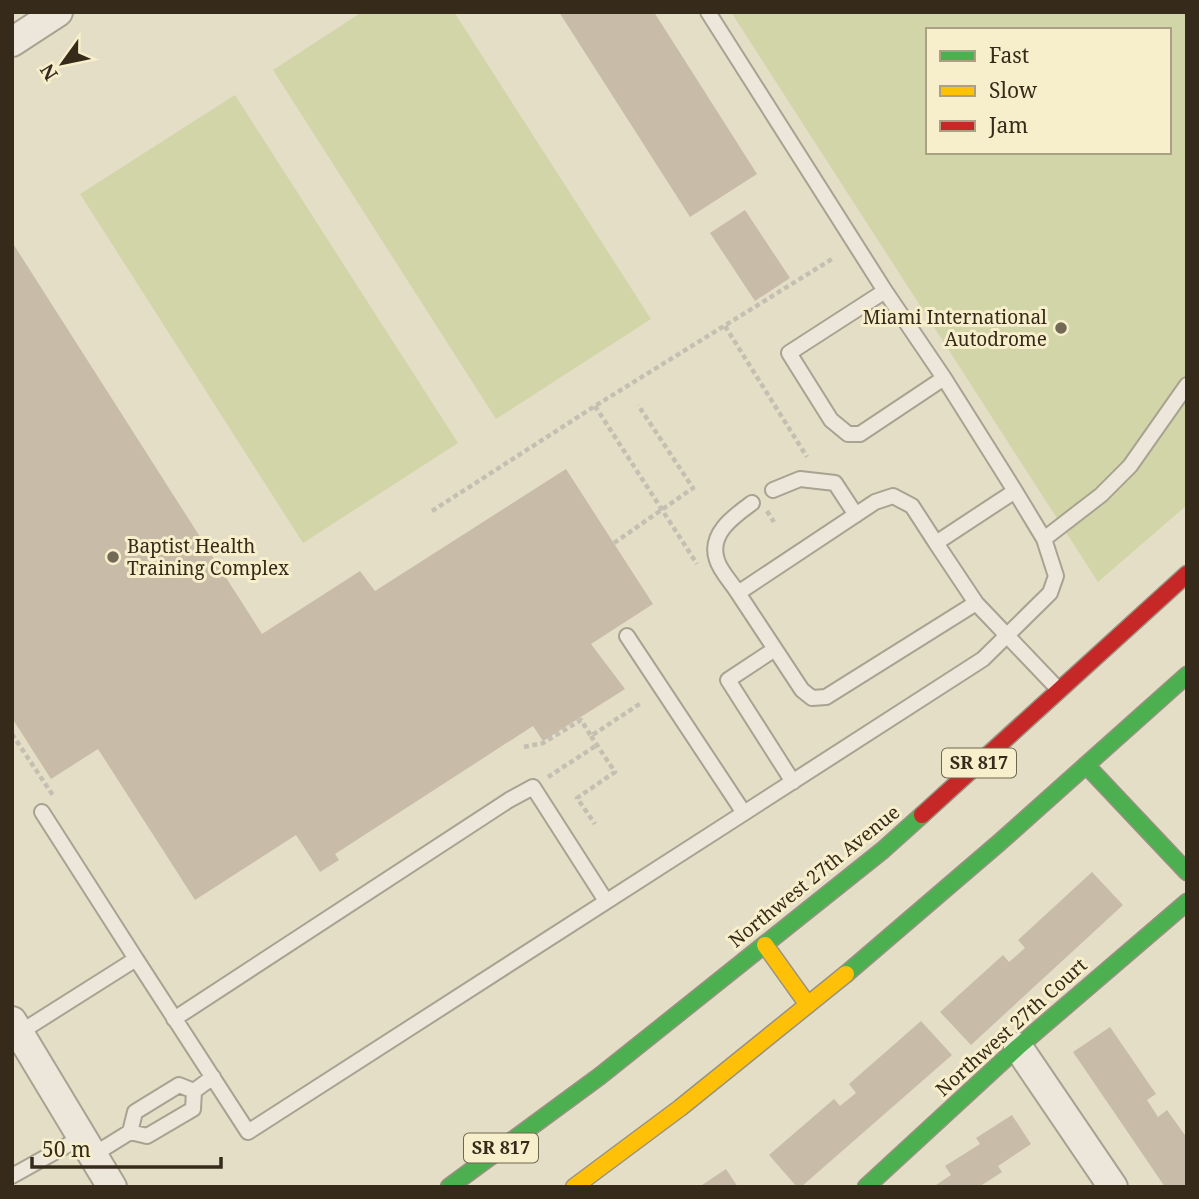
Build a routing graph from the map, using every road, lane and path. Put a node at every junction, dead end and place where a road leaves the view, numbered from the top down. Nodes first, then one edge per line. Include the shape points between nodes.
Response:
1 (58, 12) edge
2 (708, 12) edge
3 (12, 41) edge
4 (832, 259) dead end
5 (885, 291) junction
6 (726, 326) junction
7 (944, 378) junction
8 (1187, 385) edge
9 (638, 405) dead end
10 (595, 406) junction
11 (807, 457) dead end
12 (773, 490) dead end
13 (1015, 491) junction
14 (752, 503) dead end
15 (662, 510) junction
16 (432, 511) dead end
17 (856, 515) junction
18 (1044, 539) junction
19 (614, 543) dead end
20 (936, 543) junction
21 (701, 570) dead end
22 (1187, 574) edge
23 (738, 593) junction
24 (976, 603) junction
25 (626, 636) dead end
26 (1008, 637) junction
27 (775, 649) junction
28 (1187, 675) edge
29 (1059, 690) junction
30 (641, 703) dead end
31 (12, 733) edge
32 (592, 736) junction
33 (597, 745) junction
34 (524, 747) dead end
35 (1087, 765) junction
36 (793, 782) junction
37 (533, 787) junction
38 (57, 802) dead end
39 (42, 811) dead end
40 (744, 813) junction
41 (595, 824) dead end
42 (1187, 873) edge
43 (606, 901) junction
44 (1187, 902) edge
45 (765, 945) junction
46 (136, 959) junction
47 (808, 1005) junction
48 (174, 1019) junction
49 (16, 1027) edge
50 (1018, 1047) junction
51 (213, 1077) junction
52 (194, 1091) junction
53 (130, 1132) junction
54 (88, 1146) junction
55 (12, 1176) edge
56 (112, 1187) edge
57 (449, 1187) edge
58 (574, 1187) edge
59 (866, 1187) edge
60 (1113, 1187) edge

1 - 3 street
2 - 5 lane
4 - 6 path
5 - 7 lane
5 - 7 lane via 789,354 831,420 848,434 860,435
6 - 10 path
6 - 11 path
7 - 13 lane
8 - 18 lane via 1130,466
9 - 15 path via 693,488
10 - 15 path
10 - 16 path
12 - 17 lane via 800,479 835,483
13 - 18 lane
13 - 20 lane
14 - 23 lane via 729,520 716,541 717,560
15 - 19 path
15 - 21 path
17 - 20 lane via 892,496 912,506
17 - 23 lane
18 - 26 lane via 1056,576 1050,593
20 - 24 lane
22 - 29 main road, Northwest 27th Avenue / SR 817
23 - 27 lane
24 - 26 lane
24 - 27 lane via 826,697 812,698 802,690
25 - 40 lane
26 - 29 lane
26 - 36 lane via 983,659
27 - 36 lane via 727,680
28 - 35 main road
29 - 45 main road, Northwest 27th Avenue / SR 817 via 883,850
30 - 32 path
31 - 38 path
32 - 33 path
32 - 34 path via 581,720 543,743
33 - 37 path
33 - 41 path via 615,772 577,798
35 - 42 main road
35 - 47 main road
36 - 40 lane
37 - 43 lane
37 - 48 lane
39 - 46 lane
40 - 43 lane
43 - 51 lane via 248,1132
44 - 50 main road, Northwest 27th Court
45 - 47 main road
45 - 57 main road, Northwest 27th Avenue / SR 817 via 600,1076
46 - 48 lane
46 - 49 lane
47 - 58 main road
48 - 51 lane
49 - 54 street
50 - 59 main road, Northwest 27th Court
50 - 60 street
51 - 52 lane
52 - 53 lane via 192,1108 148,1136
52 - 53 lane via 178,1085 135,1112
53 - 54 lane
54 - 55 lane
54 - 56 street

